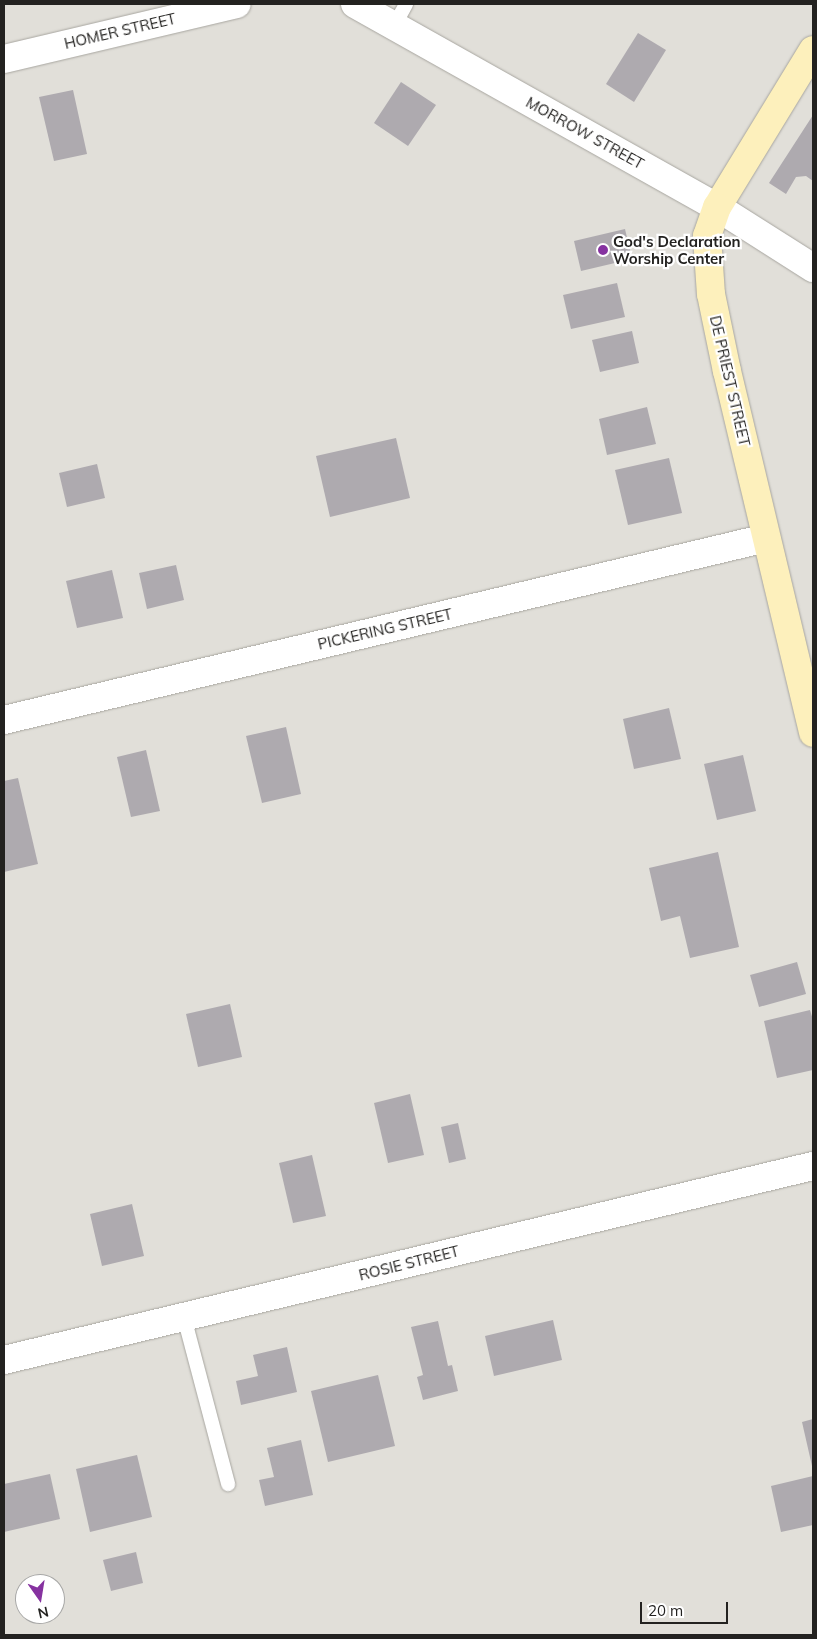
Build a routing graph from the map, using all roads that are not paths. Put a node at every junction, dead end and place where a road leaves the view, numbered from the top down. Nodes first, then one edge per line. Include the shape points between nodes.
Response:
1 (237, 4) edge
2 (355, 4) edge
3 (400, 15) edge
4 (813, 50) edge
5 (4, 59) edge
6 (717, 207) junction
7 (813, 268) edge
8 (766, 538) junction
9 (4, 720) edge
10 (813, 733) edge
11 (813, 1166) edge
12 (184, 1317) junction
13 (4, 1360) edge
14 (228, 1484) dead end

1 - 5 street, HOMER STREET
2 - 3 street, MORROW STREET
3 - 6 street, MORROW STREET
4 - 6 street, DE PRIEST STREET
6 - 7 street, MORROW STREET
6 - 8 street, DE PRIEST STREET via 707,236 711,294
8 - 9 street, PICKERING STREET
8 - 10 street, DE PRIEST STREET
11 - 12 street, ROSIE STREET
12 - 13 street, ROSIE STREET
12 - 14 lane

